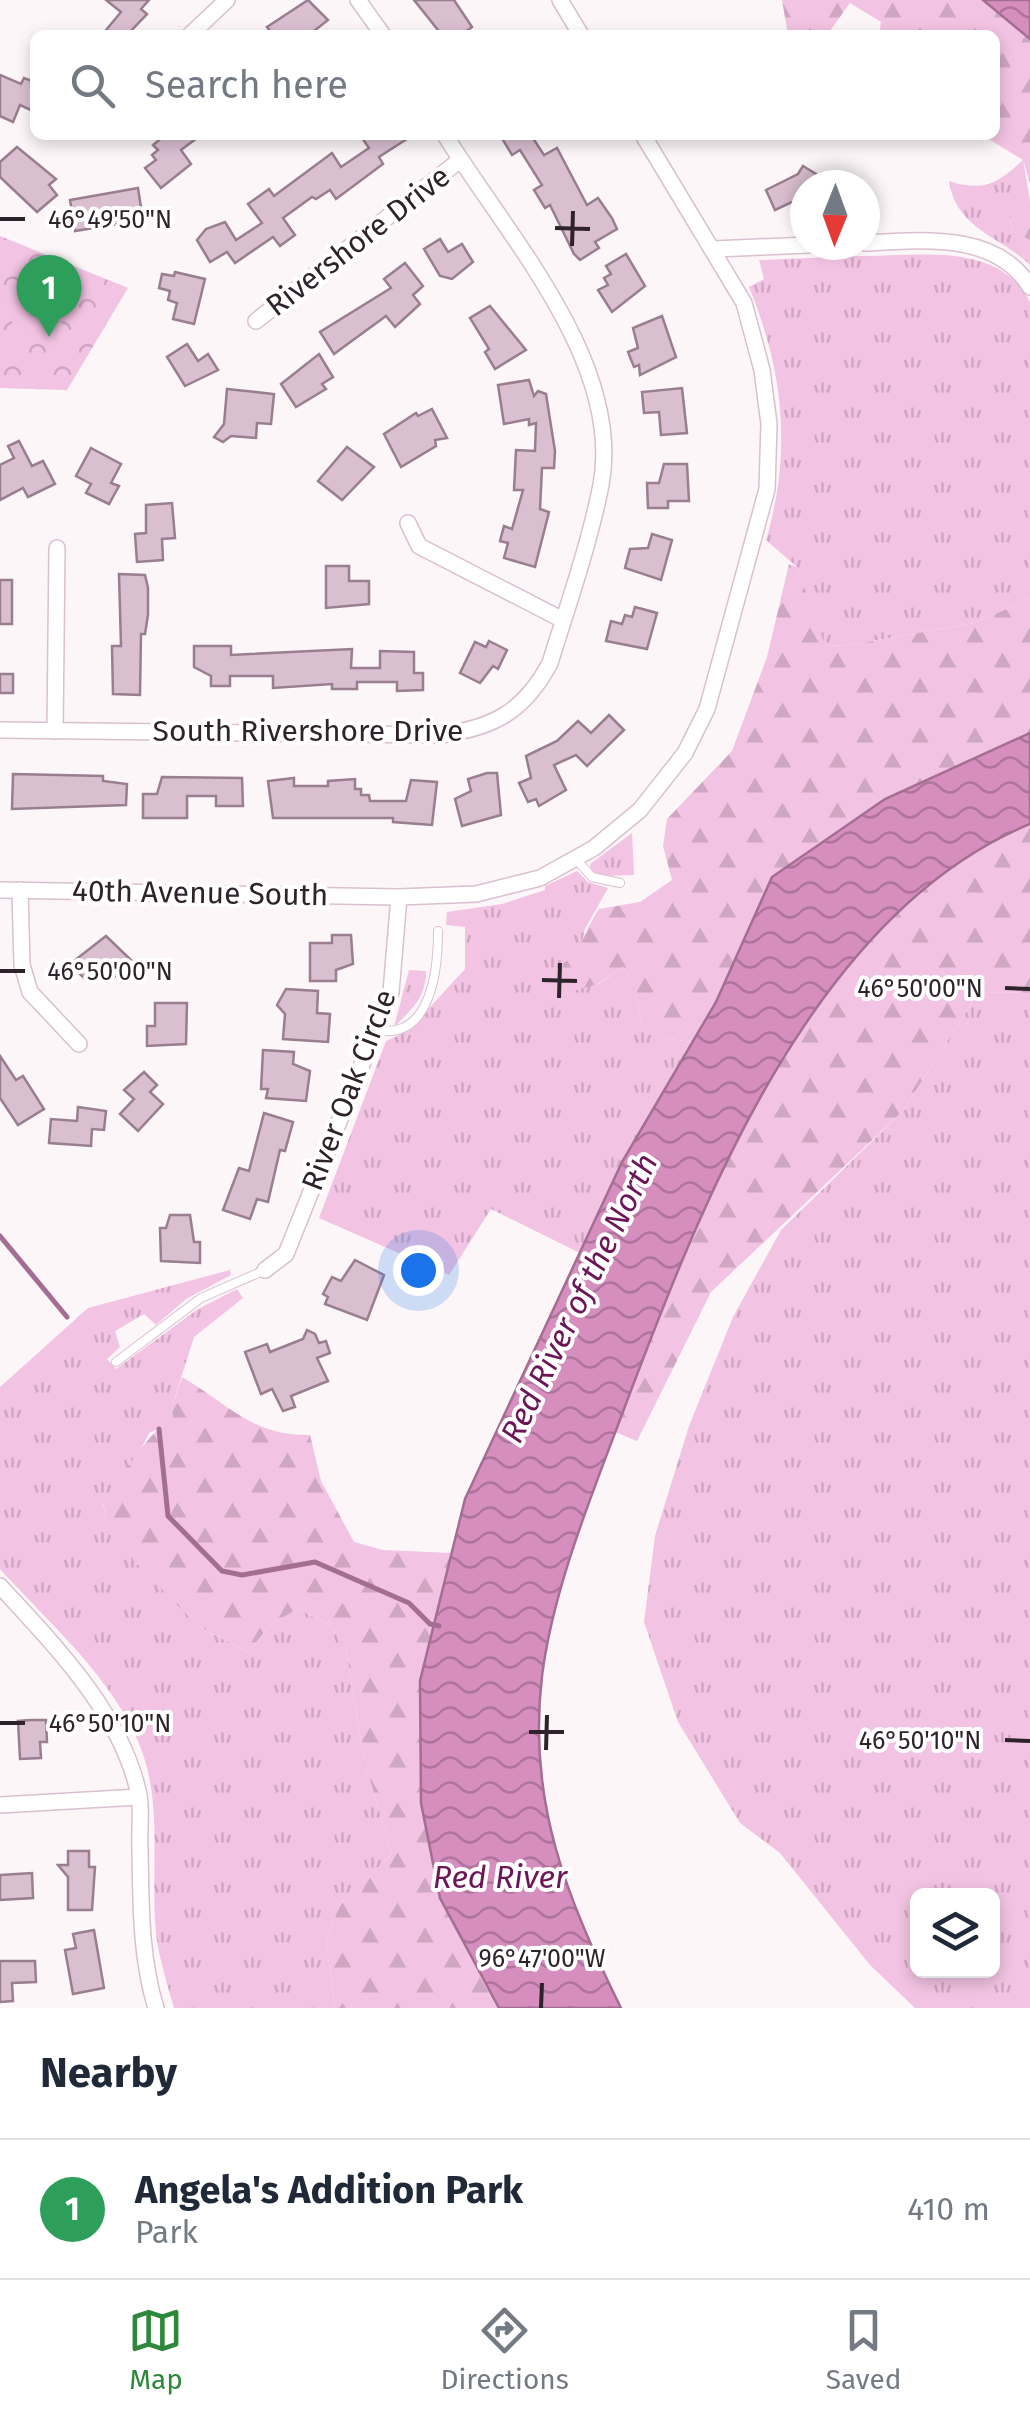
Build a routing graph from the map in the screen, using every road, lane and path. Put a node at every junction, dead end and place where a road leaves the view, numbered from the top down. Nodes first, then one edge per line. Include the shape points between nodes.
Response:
1 (227, 0) edge
2 (358, 0) edge
3 (560, 0) edge
4 (195, 30) edge
5 (379, 30) edge
6 (579, 30) edge
7 (448, 140) edge
8 (646, 140) edge
9 (460, 160) junction
10 (880, 243) edge
11 (790, 246) edge
12 (714, 249) junction
13 (1030, 287) edge
14 (256, 321) dead end
15 (408, 522) dead end
16 (58, 548) dead end
17 (563, 620) junction
18 (0, 730) edge
19 (54, 732) junction
20 (575, 858) junction
21 (620, 883) dead end
22 (0, 890) edge
23 (20, 890) junction
24 (399, 897) junction
25 (438, 931) dead end
26 (376, 1030) junction
27 (79, 1044) dead end
28 (265, 1270) joint
29 (116, 1362) dead end
30 (0, 1586) edge
31 (139, 1797) junction
32 (0, 1805) edge
33 (152, 2007) edge

1 - 4 street
2 - 5 street
3 - 6 street
7 - 9 street, South Rivershore Drive
8 - 12 street, 40th Avenue South
9 - 14 street, Rivershore Drive
9 - 17 street, South Rivershore Drive via 547,290 579,349 598,404 601,484
10 - 13 street via 982,246 1020,270
11 - 12 street
12 - 20 street, 40th Avenue South via 744,303 762,370 767,489 707,710 685,753 640,810
15 - 17 street via 418,546
16 - 19 street
17 - 19 street, South Rivershore Drive via 536,688 482,729 440,736
18 - 19 street, South Rivershore Drive
20 - 21 lane via 592,877
20 - 24 street, 40th Avenue South via 540,878 476,894
22 - 23 street, 40th Avenue South
23 - 24 street, 40th Avenue South
23 - 27 street via 22,965 30,992
24 - 26 street, River Oak Circle via 391,992
25 - 26 lane via 432,996 403,1028
26 - 28 street, River Oak Circle via 286,1254
28 - 29 lane via 201,1298
30 - 31 street via 99,1705
31 - 32 street
31 - 33 street

